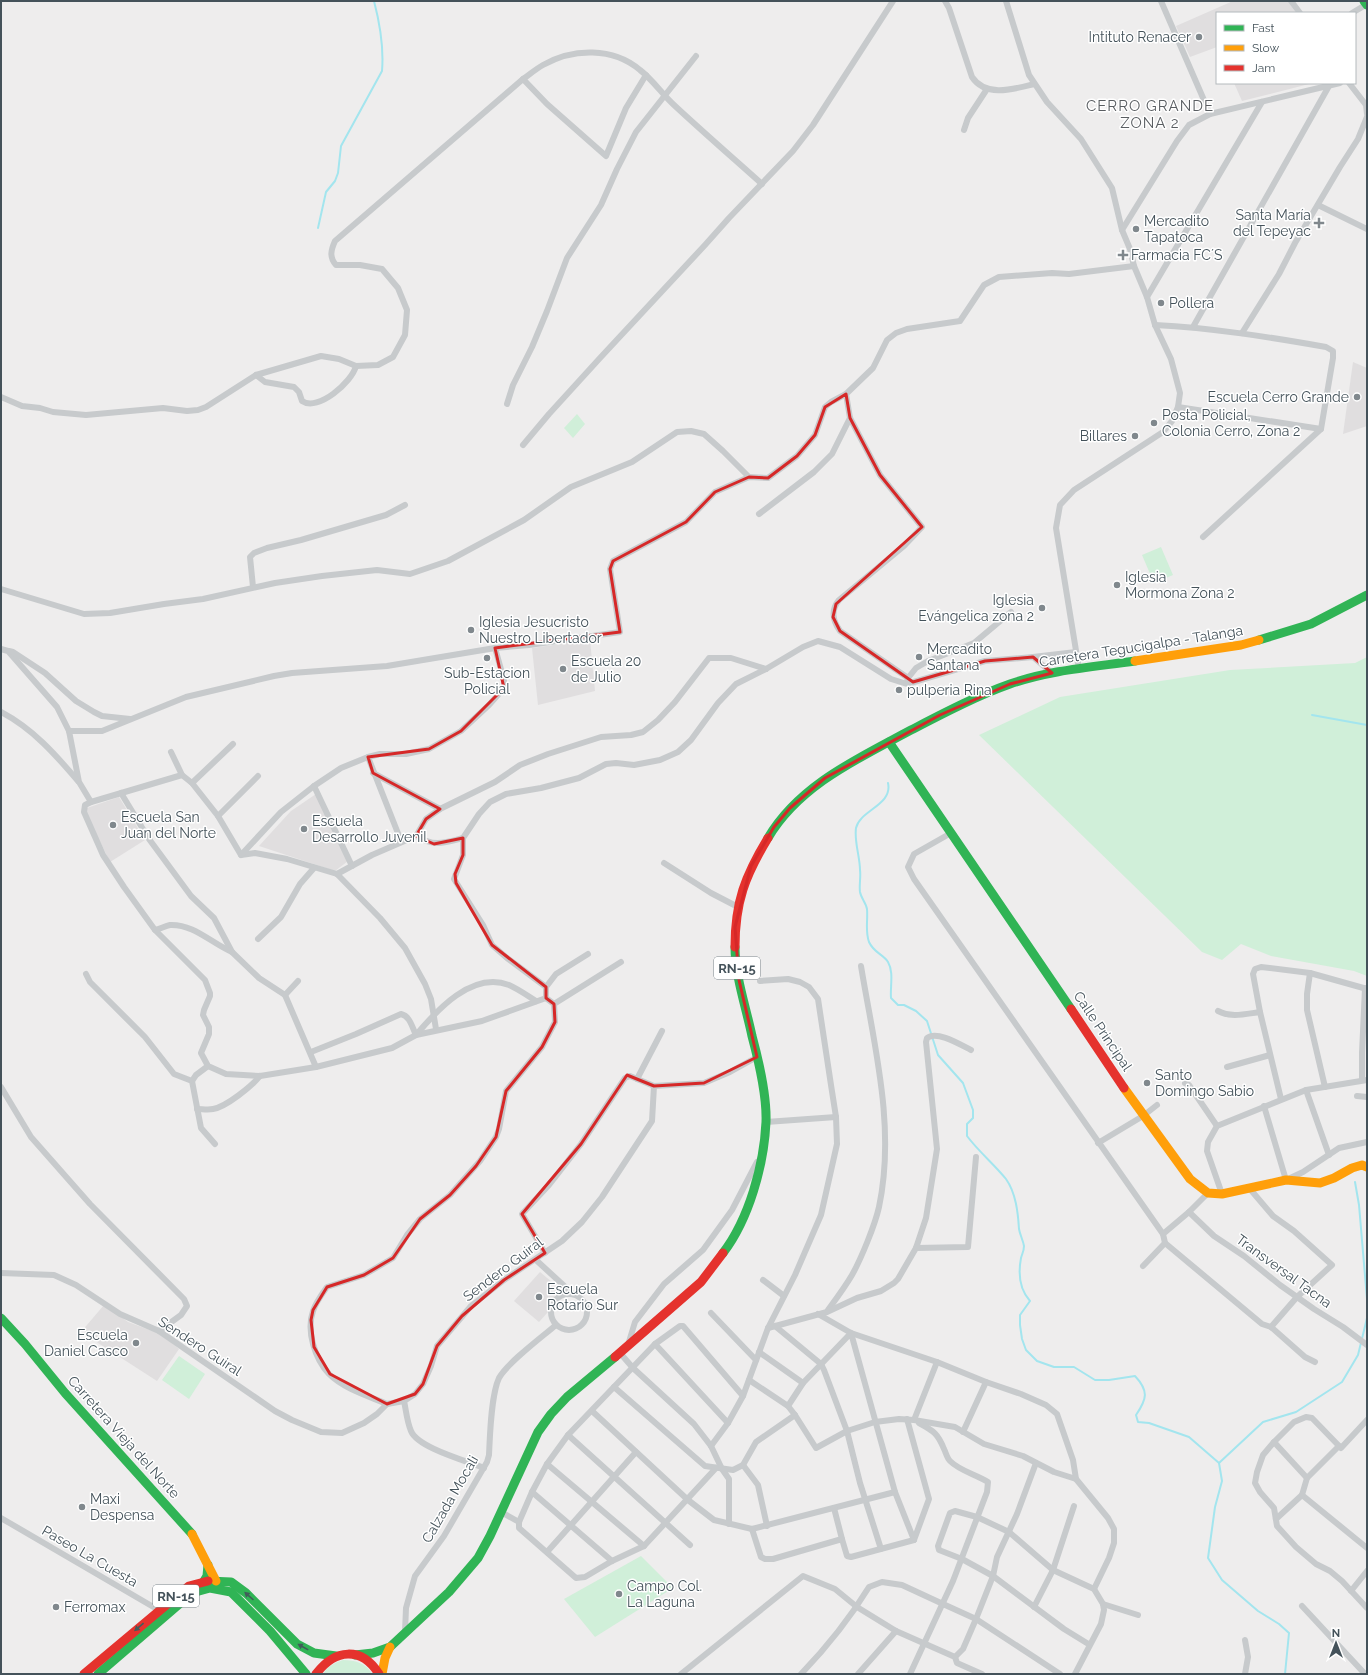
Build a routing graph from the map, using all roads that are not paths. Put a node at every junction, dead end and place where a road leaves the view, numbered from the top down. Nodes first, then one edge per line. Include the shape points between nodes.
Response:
1 (893, 1) edge
2 (945, 1) edge
3 (1006, 1) edge
4 (1161, 1) edge
5 (1292, 1) edge
6 (1364, 1) edge
7 (1367, 4) edge
8 (1299, 12) edge
9 (1354, 12) edge
10 (696, 56) dead end
11 (646, 75) junction
12 (524, 79) junction
13 (1034, 84) junction
14 (1336, 84) edge
15 (1350, 84) edge
16 (1329, 86) junction
17 (987, 89) junction
18 (663, 96) junction
19 (1262, 102) junction
20 (1210, 114) junction
21 (1367, 114) edge
22 (1367, 117) edge
23 (964, 130) dead end
24 (762, 184) junction
25 (1318, 205) junction
26 (1367, 229) edge
27 (1122, 230) junction
28 (1134, 266) junction
29 (1147, 297) junction
30 (1155, 325) junction
31 (1194, 327) junction
32 (1242, 333) junction
33 (356, 366) junction
34 (256, 374) junction
35 (846, 394) junction
36 (1, 397) edge
37 (507, 404) dead end
38 (1178, 408) junction
39 (850, 418) junction
40 (1321, 429) junction
41 (524, 445) dead end
42 (749, 477) junction
43 (405, 504) dead end
44 (759, 514) dead end
45 (1203, 537) dead end
46 (254, 587) junction
47 (1, 589) edge
48 (1367, 595) edge
49 (1011, 612) dead end
50 (495, 648) junction
51 (1, 649) edge
52 (8, 651) junction
53 (1076, 652) junction
54 (1033, 657) junction
55 (1079, 668) junction
56 (766, 669) junction
57 (1052, 673) junction
58 (907, 681) junction
59 (1, 712) edge
60 (130, 719) junction
61 (68, 731) junction
62 (889, 742) junction
63 (233, 744) dead end
64 (171, 752) dead end
65 (368, 757) junction
66 (373, 773) junction
67 (182, 775) junction
68 (258, 776) dead end
69 (79, 782) junction
70 (192, 783) junction
71 (314, 786) junction
72 (121, 793) junction
73 (91, 802) junction
74 (440, 809) junction
75 (218, 816) junction
76 (951, 833) junction
77 (416, 836) junction
78 (463, 838) junction
79 (401, 841) junction
80 (242, 855) junction
81 (664, 863) dead end
82 (352, 866) junction
83 (314, 868) junction
84 (336, 874) junction
85 (738, 907) junction
86 (155, 930) junction
87 (258, 939) dead end
88 (232, 952) junction
89 (588, 954) dead end
90 (621, 962) dead end
91 (861, 966) dead end
92 (1310, 973) junction
93 (86, 974) dead end
94 (298, 981) dead end
95 (760, 981) dead end
96 (546, 987) junction
97 (1366, 989) edge
98 (285, 995) junction
99 (546, 998) junction
100 (536, 1001) junction
101 (554, 1004) junction
102 (1218, 1011) dead end
103 (1260, 1012) junction
104 (433, 1014) junction
105 (436, 1029) junction
106 (662, 1031) dead end
107 (416, 1035) junction
108 (971, 1050) dead end
109 (310, 1052) junction
110 (1270, 1054) junction
111 (757, 1057) junction
112 (208, 1066) junction
113 (316, 1067) junction
114 (1227, 1067) dead end
115 (260, 1076) junction
116 (637, 1079) junction
117 (1365, 1080) edge
118 (192, 1081) junction
119 (1185, 1083) dead end
120 (654, 1086) junction
121 (1, 1087) edge
122 (1325, 1087) junction
123 (1306, 1090) junction
124 (1357, 1096) dead end
125 (1367, 1097) edge
126 (1281, 1099) junction
127 (1157, 1105) dead end
128 (1264, 1106) junction
129 (197, 1109) junction
130 (1143, 1116) junction
131 (836, 1117) junction
132 (766, 1122) junction
133 (1217, 1126) junction
134 (1367, 1142) edge
135 (1098, 1143) junction
136 (215, 1144) dead end
137 (762, 1152) junction
138 (1329, 1155) junction
139 (976, 1157) dead end
140 (1367, 1167) edge
141 (1286, 1180) junction
142 (1250, 1190) junction
143 (1208, 1193) junction
144 (1222, 1194) junction
145 (1189, 1212) junction
146 (1163, 1234) junction
147 (1165, 1244) junction
148 (916, 1248) junction
149 (545, 1253) junction
150 (536, 1260) junction
151 (1143, 1266) dead end
152 (1, 1273) edge
153 (763, 1280) dead end
154 (573, 1294) junction
155 (784, 1296) junction
156 (1297, 1297) junction
157 (827, 1312) junction
158 (711, 1313) dead end
159 (818, 1314) junction
160 (1, 1318) edge
161 (556, 1325) junction
162 (775, 1326) junction
163 (1271, 1327) junction
164 (768, 1328) junction
165 (159, 1331) junction
166 (851, 1334) junction
167 (655, 1344) junction
168 (1367, 1345) edge
169 (628, 1347) junction
170 (759, 1352) junction
171 (620, 1353) junction
172 (756, 1360) junction
173 (937, 1362) junction
174 (1315, 1362) dead end
175 (821, 1364) junction
176 (633, 1368) junction
177 (749, 1380) junction
178 (986, 1382) junction
179 (803, 1383) junction
180 (614, 1387) junction
181 (743, 1396) junction
182 (404, 1401) junction
183 (387, 1404) junction
184 (788, 1406) junction
185 (592, 1411) junction
186 (795, 1415) junction
187 (911, 1419) junction
188 (1367, 1420) edge
189 (875, 1422) junction
190 (728, 1423) junction
191 (847, 1431) junction
192 (963, 1432) junction
193 (568, 1435) junction
194 (1274, 1442) junction
195 (711, 1446) junction
196 (1340, 1447) junction
197 (636, 1452) junction
198 (1036, 1463) junction
199 (547, 1464) junction
200 (743, 1465) junction
201 (484, 1468) junction
202 (719, 1469) junction
203 (614, 1477) junction
204 (1307, 1478) junction
205 (1076, 1479) junction
206 (532, 1492) junction
207 (895, 1492) junction
208 (1302, 1495) junction
209 (865, 1499) junction
210 (688, 1500) junction
211 (592, 1502) junction
212 (1074, 1506) dead end
213 (834, 1508) junction
214 (501, 1512) junction
215 (977, 1517) junction
216 (1, 1518) edge
217 (1276, 1519) junction
218 (518, 1522) junction
219 (666, 1524) junction
220 (729, 1524) junction
221 (570, 1526) junction
222 (767, 1526) junction
223 (752, 1529) junction
224 (1009, 1532) junction
225 (842, 1539) junction
226 (914, 1540) junction
227 (690, 1545) dead end
228 (644, 1546) junction
229 (1367, 1548) edge
230 (881, 1549) junction
231 (547, 1552) junction
232 (962, 1559) junction
233 (612, 1561) junction
234 (208, 1565) junction
235 (1053, 1570) junction
236 (1367, 1571) edge
237 (994, 1576) junction
238 (204, 1581) junction
239 (216, 1581) junction
240 (1094, 1589) junction
241 (1351, 1591) junction
242 (943, 1604) junction
243 (1103, 1604) junction
244 (1302, 1606) dead end
245 (857, 1607) junction
246 (1034, 1607) junction
247 (1367, 1608) edge
248 (163, 1613) junction
249 (1138, 1614) dead end
250 (976, 1620) junction
251 (896, 1631) junction
252 (405, 1632) junction
253 (1245, 1640) dead end
254 (924, 1644) junction
255 (1090, 1644) junction
256 (390, 1647) junction
257 (355, 1655) junction
258 (336, 1656) junction
259 (955, 1657) junction
260 (84, 1674) edge
261 (98, 1674) edge
262 (306, 1674) edge
263 (316, 1674) edge
264 (379, 1674) edge
265 (382, 1674) edge
266 (681, 1674) edge
267 (801, 1674) edge
268 (858, 1674) edge
269 (910, 1674) edge
270 (982, 1674) edge
271 (1060, 1674) edge
272 (1075, 1674) edge
273 (1245, 1674) edge
274 (1365, 1674) edge

1 - 24 street via 813,125
2 - 17 street via 972,77 981,87
3 - 13 street
4 - 20 street
5 - 8 street
6 - 7 main road
7 - 9 street
10 - 18 street
11 - 12 street via 625,61 608,54 591,52 556,59 542,65
11 - 12 street via 626,108 606,156 547,104
11 - 18 street
12 - 33 street via 335,241 331,254 336,264 382,269 398,288 407,310 405,335 393,357 378,365
13 - 17 street via 1005,90
13 - 27 street via 1081,139 1112,188
14 - 16 street
15 - 21 street via 1366,105
16 - 19 street
16 - 31 street
17 - 23 street via 968,118
18 - 24 street
18 - 37 street via 636,132 601,205 567,258
19 - 20 street
19 - 29 street
20 - 27 street via 1189,125
22 - 25 street via 1358,139
24 - 41 street via 600,358
25 - 26 street
25 - 32 street
27 - 28 street
28 - 29 street
28 - 35 street via 1069,274 999,277 984,285 960,320 896,333 887,340 873,368
29 - 30 street
30 - 31 street
30 - 38 street via 1175,374 1180,393
31 - 32 street
32 - 40 street via 1326,347 1332,351
33 - 34 street via 321,356
33 - 34 street via 352,375 333,394 324,400 308,403 302,401 294,387 265,382
34 - 36 street via 206,407 187,411 163,408 86,415 22,406
35 - 39 street
35 - 42 street via 825,407 815,436 797,456 768,478
38 - 40 street
38 - 53 street via 1163,432 1074,490 1060,505 1056,528
39 - 44 street via 832,454 814,472
39 - 58 street via 880,475 922,527 904,546 839,600 833,612 834,622 840,631
40 - 45 street
42 - 46 street via 704,434 691,431 677,432 632,462 570,487 524,520 448,562 410,574 377,570 360,571
42 - 50 street via 715,492 686,522 614,561 610,569 620,632
43 - 46 street via 386,515 267,548 251,555
46 - 47 street via 203,599 110,613 84,614
48 - 55 main road, Carretera Tegucigalpa - Talanga / RN-15 via 1311,624 1241,645
49 - 58 street via 974,643 916,668
50 - 60 street via 387,666 274,676 186,697
50 - 65 street via 504,688 460,731 429,749
51 - 52 street
52 - 60 street via 45,673 76,701 94,712 102,716
52 - 61 street via 57,707
53 - 54 street
53 - 55 street
54 - 57 street
54 - 58 street via 985,661
55 - 57 main road, Carretera Tegucigalpa - Talanga / RN-15
56 - 58 street via 818,641 840,647 891,679
56 - 74 street via 731,658 709,658 676,701 643,732 601,737 548,754 520,765 495,782
56 - 78 street via 736,684 678,752 660,760 634,765 606,764 579,778 506,794 490,802 482,810
57 - 62 main road, Carretera Tegucigalpa - Talanga / RN-15 via 1010,684 940,715
59 - 69 street via 17,720 44,741
60 - 61 street via 102,731
61 - 69 street
62 - 76 main road, Calle Principal
62 - 85 main road, Carretera Tegucigalpa - Talanga / RN-15 via 825,778 790,808 760,850 743,886
63 - 70 street
64 - 67 street
65 - 66 street
65 - 71 street via 341,768
66 - 74 street
66 - 79 street
67 - 70 street
67 - 72 street
68 - 75 street
69 - 73 street
70 - 75 street
71 - 80 street via 281,812
71 - 82 street
72 - 73 street
72 - 88 street via 149,840 190,896 214,918
73 - 86 street via 85,805 84,812 93,835 103,855
74 - 77 street via 426,819
75 - 80 street
76 - 130 main road, Calle Principal
76 - 135 street via 914,854 908,868
77 - 78 street via 434,844
77 - 79 street
78 - 96 street via 463,855 455,874 456,883 492,945
79 - 82 street
80 - 83 street via 255,853 287,859
81 - 85 street
82 - 84 street
83 - 84 street
83 - 87 street via 300,884 281,917
84 - 104 street via 380,918 405,948 425,984
85 - 111 main road, Carretera Tegucigalpa - Talanga / RN-15 via 735,952
86 - 88 street via 170,925 190,928
86 - 112 street via 206,980 210,993 203,1015 209,1027 209,1034 201,1053
88 - 98 street via 259,978
89 - 96 street via 556,974
90 - 101 street
91 - 157 street via 884,1100 885,1153 878,1207 870,1232 852,1275
92 - 97 street
92 - 103 street via 1261,967 1255,969 1253,974
92 - 122 street via 1307,1010
93 - 118 street via 90,982 145,1037 174,1074
94 - 98 street
95 - 131 street via 788,979 800,982 809,987 818,999
96 - 99 street
97 - 117 street via 1362,1053
98 - 109 street
99 - 100 street
99 - 101 street
100 - 104 street via 509,986 489,982 474,986 456,996
100 - 105 street via 482,1021
101 - 183 street via 556,1022 542,1047 506,1091 498,1133 480,1161 450,1195 420,1219 393,1258 364,1274 327,1287 313,1310 311,1320 314,1347 320,1362 343,1384
102 - 103 street via 1225,1015
103 - 110 street
104 - 105 street
104 - 107 street
105 - 107 street
106 - 116 street
107 - 109 street via 408,1018 401,1014
107 - 113 street via 392,1048
108 - 148 street via 938,1036 932,1035 927,1038 930,1098 937,1149 926,1218
109 - 113 street
110 - 114 street
110 - 126 street
111 - 120 street via 704,1083
111 - 132 main road, Carretera Tegucigalpa - Talanga / RN-15 via 765,1099
112 - 115 street via 226,1074
112 - 118 street
113 - 115 street
115 - 129 street via 240,1095 214,1109
116 - 120 street
116 - 149 street via 630,1076 625,1078 581,1144 522,1214
117 - 122 street
118 - 129 street
119 - 133 street via 1189,1085
120 - 149 street, Sendero Guiral via 652,1121 645,1132 602,1197 582,1222
121 - 165 street via 31,1137 90,1204 184,1299 187,1306 181,1315
122 - 123 street
123 - 126 street
123 - 138 street
124 - 125 street
126 - 128 street
127 - 130 street
128 - 133 street
128 - 141 street
129 - 136 street via 201,1128
130 - 135 street
130 - 143 main road, Calle Principal via 1190,1179
131 - 132 street
131 - 155 street via 837,1144 821,1215
132 - 137 main road, Carretera Tegucigalpa - Talanga / RN-15
133 - 144 street via 1208,1142 1207,1151
134 - 138 street via 1339,1148
135 - 146 street
137 - 169 street via 732,1210 703,1250 664,1284 632,1330
137 - 169 main road, Carretera Tegucigalpa - Talanga / RN-15 via 752,1196 726,1249 701,1282
138 - 141 street
139 - 148 street via 968,1247
140 - 141 main road via 1362,1165 1352,1168 1320,1183
141 - 142 main road
142 - 144 main road
142 - 156 street via 1273,1216 1332,1265
143 - 144 main road
143 - 145 street
145 - 146 street
145 - 156 street, Transversal Tacna via 1214,1236
146 - 147 street
147 - 151 street
147 - 163 street via 1262,1324
148 - 157 street via 894,1283 881,1291 857,1298
149 - 150 street, Sendero Guiral
150 - 154 street
150 - 182 street, Sendero Guiral via 504,1280 471,1306 437,1346 423,1384 415,1394
152 - 165 street, Sendero Guiral via 54,1275 76,1285 120,1314
153 - 155 street
154 - 161 street via 561,1295 552,1303 550,1315
154 - 161 street via 585,1304 585,1320 572,1329 566,1330
155 - 164 street
156 - 163 street
156 - 168 street, Transversal Tacna
157 - 159 street
158 - 172 street
159 - 162 street
159 - 166 street
160 - 234 main road, Carretera Vieja del Norte via 190,1531
161 - 201 street, Calzada Mocali via 512,1363 500,1377 494,1404 489,1455
162 - 164 street
162 - 175 street
163 - 174 street via 1305,1357
164 - 170 street
165 - 183 street, Sendero Guiral via 275,1411 320,1432 342,1433 364,1423
166 - 173 street
166 - 175 street
166 - 189 street
167 - 176 street
167 - 181 street via 683,1326
167 - 190 street
169 - 171 main road, Carretera Tegucigalpa - Talanga / RN-15
170 - 172 street
170 - 179 street
171 - 176 street
171 - 214 main road, Carretera Tegucigalpa - Talanga / RN-15 via 567,1397 551,1414 532,1443
172 - 177 street
173 - 178 street
173 - 187 street
175 - 179 street
175 - 191 street
176 - 180 street
176 - 195 street via 694,1424
177 - 181 street
177 - 184 street
178 - 192 street
178 - 205 street via 1046,1405 1057,1414 1073,1460
179 - 184 street
180 - 185 street
180 - 202 street via 705,1466
181 - 190 street
182 - 183 street, Sendero Guiral
182 - 201 street via 410,1430 415,1438 440,1452
184 - 186 street
185 - 193 street
185 - 197 street
186 - 191 street via 816,1448
186 - 200 street via 756,1442
187 - 189 street
187 - 192 street
187 - 215 street via 934,1431 948,1459 958,1468 988,1482 987,1492
187 - 226 street via 929,1500
188 - 196 street
189 - 191 street
189 - 207 street
190 - 195 street
191 - 209 street
192 - 198 street via 984,1444 1023,1456
193 - 199 street
193 - 203 street
194 - 196 street via 1294,1422 1306,1417 1312,1418
194 - 204 street
194 - 217 street via 1263,1455 1255,1483 1274,1508
195 - 202 street
196 - 204 street
197 - 203 street
197 - 210 street
198 - 205 street
198 - 224 street
199 - 206 street
199 - 211 street
200 - 202 street via 733,1470
200 - 222 street via 758,1485
201 - 252 street, Calzada Mocali via 444,1536 416,1576 406,1608
202 - 210 street
202 - 220 street via 729,1479
203 - 211 street
203 - 219 street
204 - 208 street
205 - 240 street via 1114,1529 1114,1543
206 - 218 street
206 - 221 street
207 - 209 street
207 - 226 street
208 - 217 street
208 - 229 street
209 - 213 street
209 - 230 street
210 - 219 street
210 - 220 street via 714,1520
211 - 221 street
211 - 228 street
212 - 235 street
213 - 222 street
213 - 225 street
214 - 218 street
214 - 252 main road, Carretera Tegucigalpa - Talanga / RN-15 via 478,1558 464,1576
215 - 224 street
215 - 232 street
215 - 232 street via 955,1511 950,1513 938,1546 939,1550
216 - 248 street, Paseo La Cuesta
217 - 241 street via 1277,1526 1296,1547 1316,1564 1330,1571
218 - 231 street via 518,1528
219 - 227 street
219 - 228 street
220 - 223 street
221 - 231 street
221 - 233 street
222 - 223 street
223 - 225 street via 761,1557 765,1559 773,1559
224 - 235 street
224 - 237 street via 997,1557
225 - 230 street via 849,1557
226 - 230 street
228 - 233 street
231 - 233 street via 576,1578 585,1577
232 - 237 street
232 - 242 street
234 - 238 main road
234 - 239 main road, Carretera Vieja del Norte
235 - 240 street
235 - 246 street
236 - 241 street
237 - 246 street
237 - 250 street
238 - 239 main road, RN-15
238 - 248 main road, RN-15 via 190,1586
258 -> 239 main road, RN-15 via 314,1653 297,1644 246,1593 231,1582
240 - 243 street
241 - 247 street
242 - 245 street via 902,1585 882,1582 869,1586
242 - 250 street
242 - 254 street
243 - 249 street
243 - 255 street via 1101,1624
244 - 274 street
245 - 251 street
245 - 266 street via 835,1589 803,1576
245 - 267 street via 827,1647
246 - 255 street
248 -> 260 main road, RN-15
248 - 261 main road, RN-15
248 - 262 main road, RN-15 via 192,1593 210,1588 231,1592 270,1631
250 - 259 street via 963,1649
250 - 271 street
251 - 254 street
251 - 268 street
252 - 256 main road, RN-15
253 - 273 street via 1248,1657
254 - 259 street
254 - 269 street
255 - 272 street
256 - 257 main road, RN-15 via 368,1655
256 - 265 main road, RN-15
257 - 258 main road, RN-15
257 - 264 main road via 372,1664
258 - 263 main road via 324,1663
259 - 270 street via 956,1663

